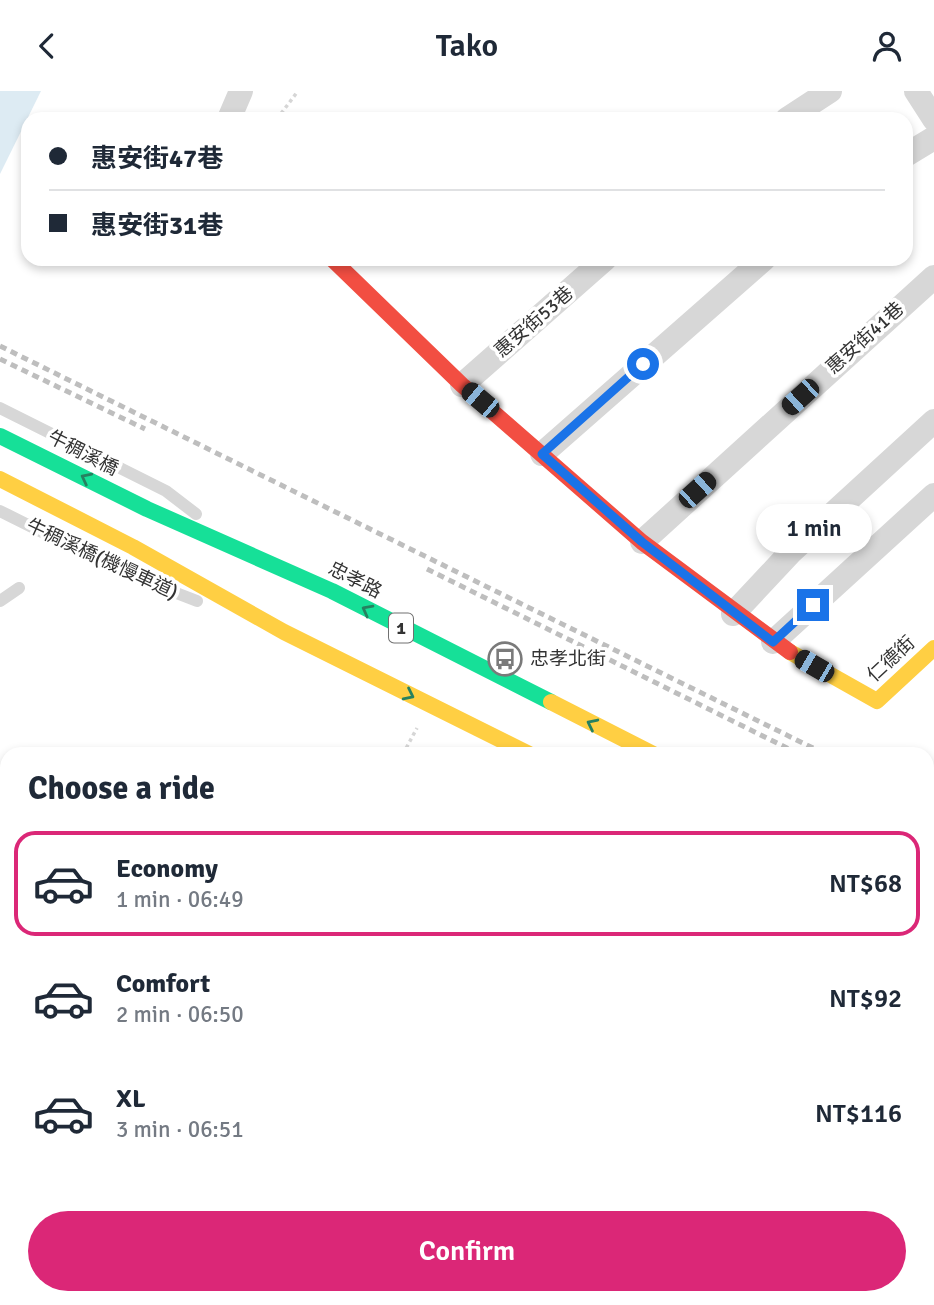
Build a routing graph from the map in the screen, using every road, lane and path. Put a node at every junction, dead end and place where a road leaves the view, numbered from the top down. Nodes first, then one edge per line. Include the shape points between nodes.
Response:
1 (241, 91) edge
2 (298, 91) edge
3 (830, 91) edge
4 (916, 91) edge
5 (232, 112) edge
6 (282, 112) edge
7 (798, 112) edge
8 (934, 119) edge
9 (934, 138) edge
10 (913, 151) edge
11 (339, 266) edge
12 (597, 266) edge
13 (756, 266) edge
14 (934, 277) edge
15 (462, 385) junction
16 (0, 408) edge
17 (934, 421) edge
18 (0, 436) edge
19 (542, 454) junction
20 (0, 479) edge
21 (934, 495) edge
22 (147, 509) joint
23 (0, 511) edge
24 (217, 540) junction
25 (642, 542) junction
26 (19, 588) dead end
27 (0, 601) edge
28 (733, 614) junction
29 (284, 632) junction
30 (773, 642) junction
31 (934, 647) edge
32 (515, 747) edge
33 (639, 747) edge

1 - 5 street
2 - 6 path
3 - 7 street
4 - 8 street
9 - 10 street
11 - 15 main road
12 - 15 street, 惠安街53巷
13 - 19 street
14 - 25 street, 惠安街41巷
15 - 19 main road
16 - 24 lane via 166,491 193,510
17 - 28 street via 790,553
22 -> 18 main road, 牛稠溪橋 / 1
19 - 25 main road
20 - 29 main road
21 - 30 street
22 - 24 main road, 忠孝路 / 1
23 - 29 lane, 牛稠溪橋(機慢車道) via 122,572
33 -> 24 main road, 忠孝路 / 1 via 332,591
25 - 28 main road
26 - 27 lane
28 - 30 main road
29 -> 32 main road
30 - 31 main road, 仁德街 via 877,701

